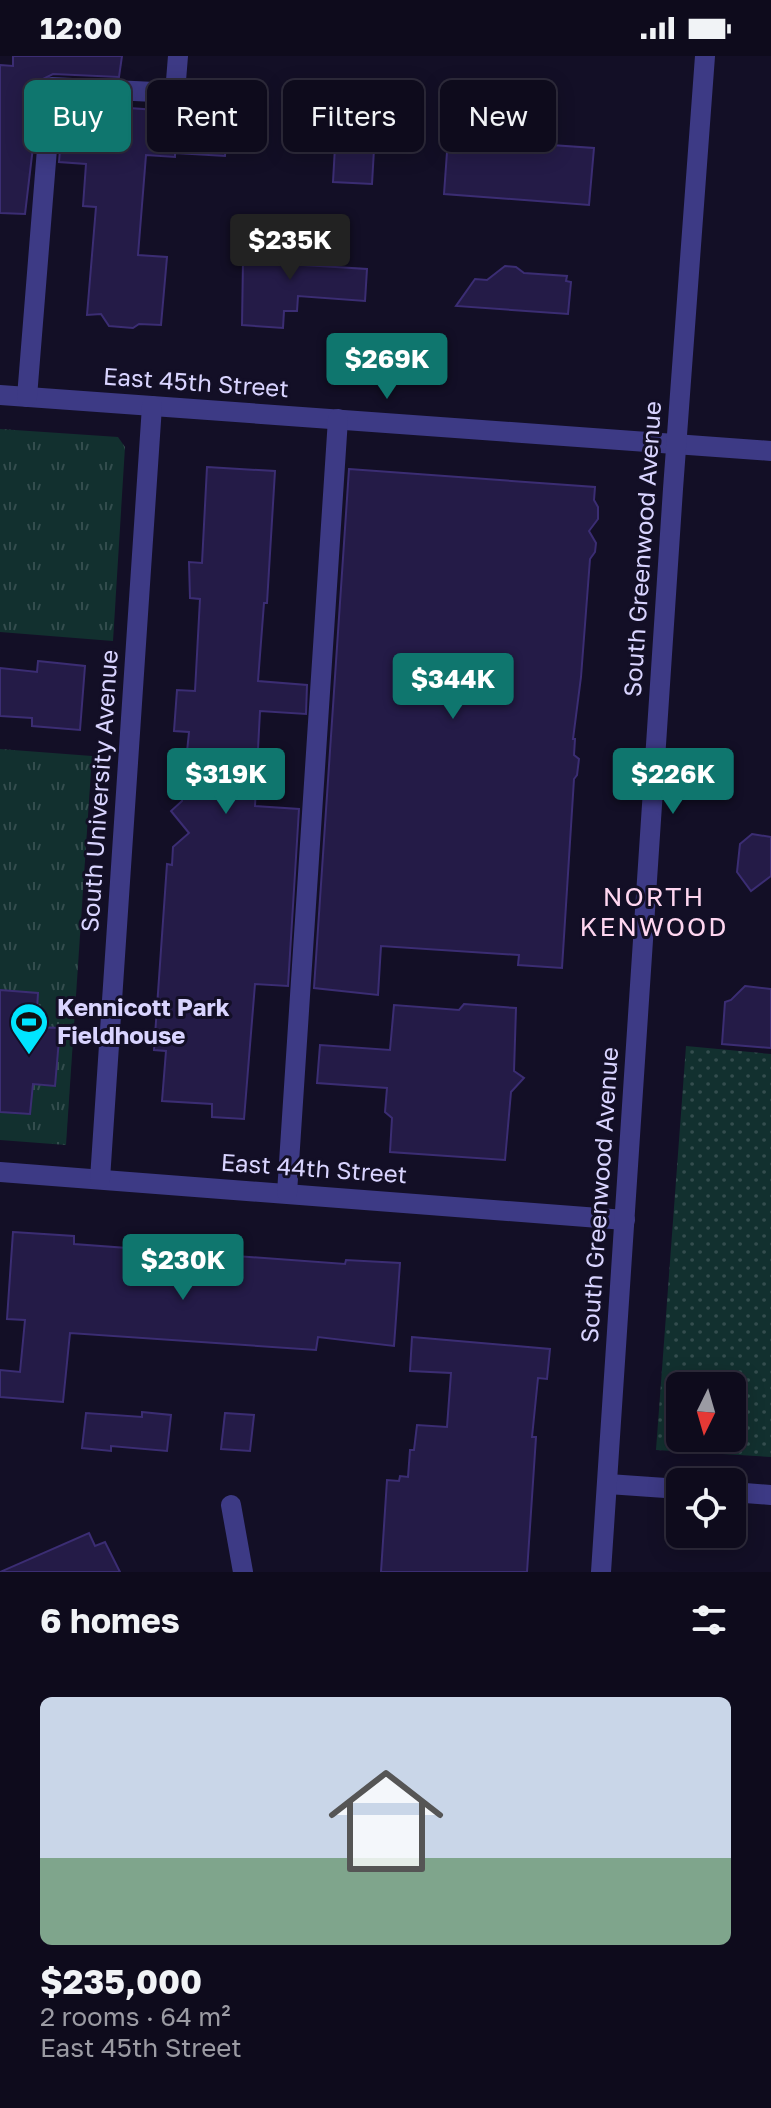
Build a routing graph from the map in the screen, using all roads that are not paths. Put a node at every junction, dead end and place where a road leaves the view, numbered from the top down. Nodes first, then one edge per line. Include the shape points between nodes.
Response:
1 (178, 56) edge
2 (705, 56) edge
3 (0, 395) edge
4 (27, 397) junction
5 (152, 406) junction
6 (338, 419) junction
7 (676, 444) junction
8 (771, 451) edge
9 (0, 1172) edge
10 (100, 1179) junction
11 (287, 1193) junction
12 (625, 1220) junction
13 (608, 1484) junction
14 (666, 1488) edge
15 (746, 1493) edge
16 (771, 1495) edge
17 (231, 1505) dead end
18 (243, 1572) edge
19 (601, 1572) edge

1 - 4 street via 175,93 52,87
2 - 7 street, South Greenwood Avenue
3 - 4 street, East 45th Street
4 - 5 street, East 45th Street
5 - 6 street, East 45th Street
5 - 10 street, South University Avenue
6 - 7 street, East 45th Street
6 - 11 street
7 - 8 street, East 45th Street
7 - 12 street, South Greenwood Avenue
9 - 10 street, East 44th Street
10 - 11 street, East 44th Street
11 - 12 street, East 44th Street
12 - 13 street, South Greenwood Avenue
13 - 14 street
13 - 19 street, South Greenwood Avenue
15 - 16 street
17 - 18 street

